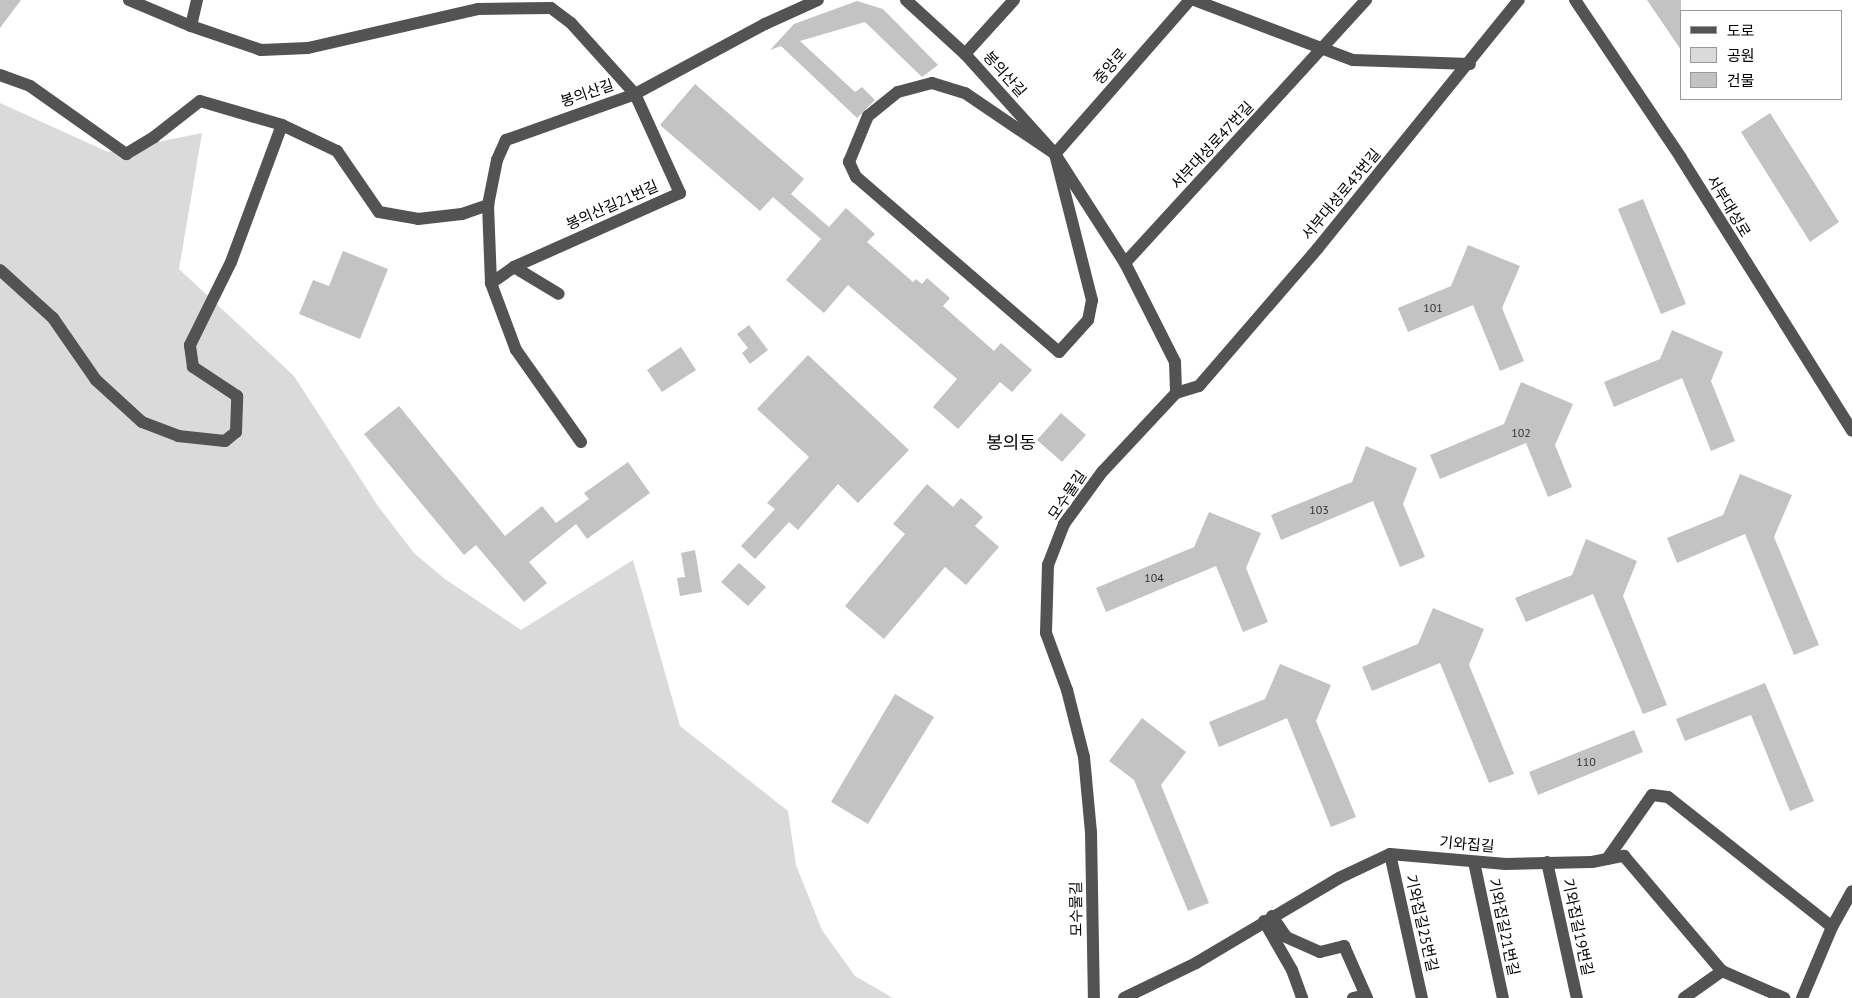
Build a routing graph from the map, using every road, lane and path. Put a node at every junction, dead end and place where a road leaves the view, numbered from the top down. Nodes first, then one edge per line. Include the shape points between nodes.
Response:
1 (129, 0) edge
2 (197, 0) edge
3 (818, 0) edge
4 (906, 0) edge
5 (1014, 0) edge
6 (1190, 0) edge
7 (1194, 0) edge
8 (1366, 0) edge
9 (1519, 0) edge
10 (1575, 0) edge
11 (191, 26) junction
12 (1322, 50) junction
13 (965, 54) junction
14 (1470, 64) junction
15 (0, 74) edge
16 (635, 94) junction
17 (282, 125) junction
18 (1055, 154) junction
19 (488, 205) junction
20 (1125, 263) junction
21 (514, 267) junction
22 (0, 270) edge
23 (491, 283) junction
24 (559, 294) dead end
25 (1176, 393) junction
26 (1852, 431) edge
27 (581, 442) dead end
28 (1390, 854) junction
29 (1607, 859) junction
30 (1474, 862) junction
31 (1547, 862) junction
32 (1852, 891) edge
33 (1268, 918) junction
34 (1832, 926) junction
35 (1722, 971) junction
36 (1366, 997) edge
37 (1094, 998) edge
38 (1125, 998) edge
39 (1302, 998) edge
40 (1352, 998) edge
41 (1422, 998) edge
42 (1503, 998) edge
43 (1577, 998) edge
44 (1684, 998) edge
45 (1784, 998) edge
46 (1802, 998) edge

1 - 11 street
2 - 11 street
3 - 16 street, 봉의산길 via 765,24
4 - 13 street, 봉의산길
5 - 13 street
6 - 18 street, 중앙로
7 - 12 street
8 - 12 street, 서부대성로47번길
9 - 14 street, 서부대성로43번길
10 - 26 street, 서부대성로 via 1681,158
11 - 16 street via 261,50 308,48 478,9 551,8 571,23
12 - 14 street via 1353,60
12 - 20 street, 서부대성로47번길
13 - 18 street, 봉의산길
14 - 25 street, 서부대성로43번길 via 1200,386
15 - 17 street via 30,86 126,154 200,101
16 - 19 street, 봉의산길 via 506,140 497,160
16 - 21 street, 봉의산길21번길 via 680,193
17 - 19 street via 337,151 379,212 418,219 462,214
17 - 22 street via 231,262 190,344 193,367 237,396 236,432 225,441 178,436 142,422 96,380 53,318
18 - 18 street via 965,93 932,83 898,92 868,116 849,162 856,176 1059,352 1088,320 1092,300
18 - 20 street
19 - 23 street, 봉의산길
20 - 25 street via 1175,362
21 - 23 street, 봉의산길21번길
21 - 24 street
23 - 27 street, 봉의산길 via 516,350
25 - 37 street, 모수물길 via 1102,472 1064,524 1048,565 1046,633 1067,690 1084,758 1091,832
28 - 30 street, 기와집길
28 - 33 street
28 - 41 street, 기와집길25번길
29 - 31 street, 기와집길
29 - 34 street via 1652,794 1668,797
29 - 35 street, 기와집길 via 1624,856
30 - 31 street, 기와집길
30 - 42 street, 기와집길21번길
31 - 43 street, 기와집길19번길
32 - 34 street
33 - 36 street via 1286,937 1320,952 1344,946
33 - 38 street via 1196,963
33 - 39 street
34 - 46 street
35 - 44 street
35 - 45 street, 기와집길
36 - 40 street

